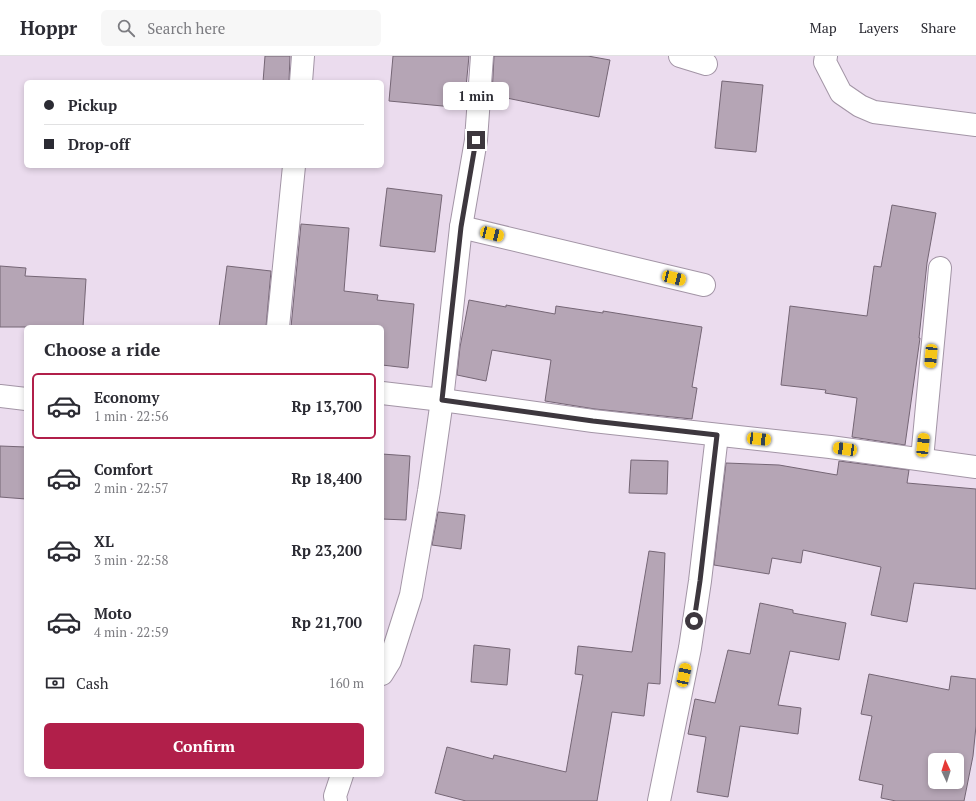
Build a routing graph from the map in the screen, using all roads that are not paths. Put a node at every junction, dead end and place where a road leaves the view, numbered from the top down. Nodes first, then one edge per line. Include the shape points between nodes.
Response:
1 (303, 56) edge
2 (482, 56) edge
3 (680, 56) edge
4 (826, 56) edge
5 (706, 64) dead end
6 (301, 80) edge
7 (976, 125) edge
8 (294, 168) edge
9 (461, 227) junction
10 (940, 268) dead end
11 (704, 285) dead end
12 (278, 325) edge
13 (384, 393) edge
14 (0, 396) edge
15 (24, 399) edge
16 (442, 400) junction
17 (717, 435) junction
18 (922, 459) junction
19 (976, 467) edge
20 (384, 671) edge
21 (341, 777) edge
22 (336, 801) edge
23 (659, 801) edge

1 - 6 street
2 - 9 street via 476,140
3 - 5 street
4 - 7 street via 825,62 841,93 860,106 874,112
8 - 12 street
9 - 11 street
9 - 16 street
10 - 18 street
13 - 16 street
14 - 15 street
16 - 17 street
16 - 20 street via 410,595 390,661
17 - 18 street
17 - 23 street via 691,641
18 - 19 street
21 - 22 street via 335,796

